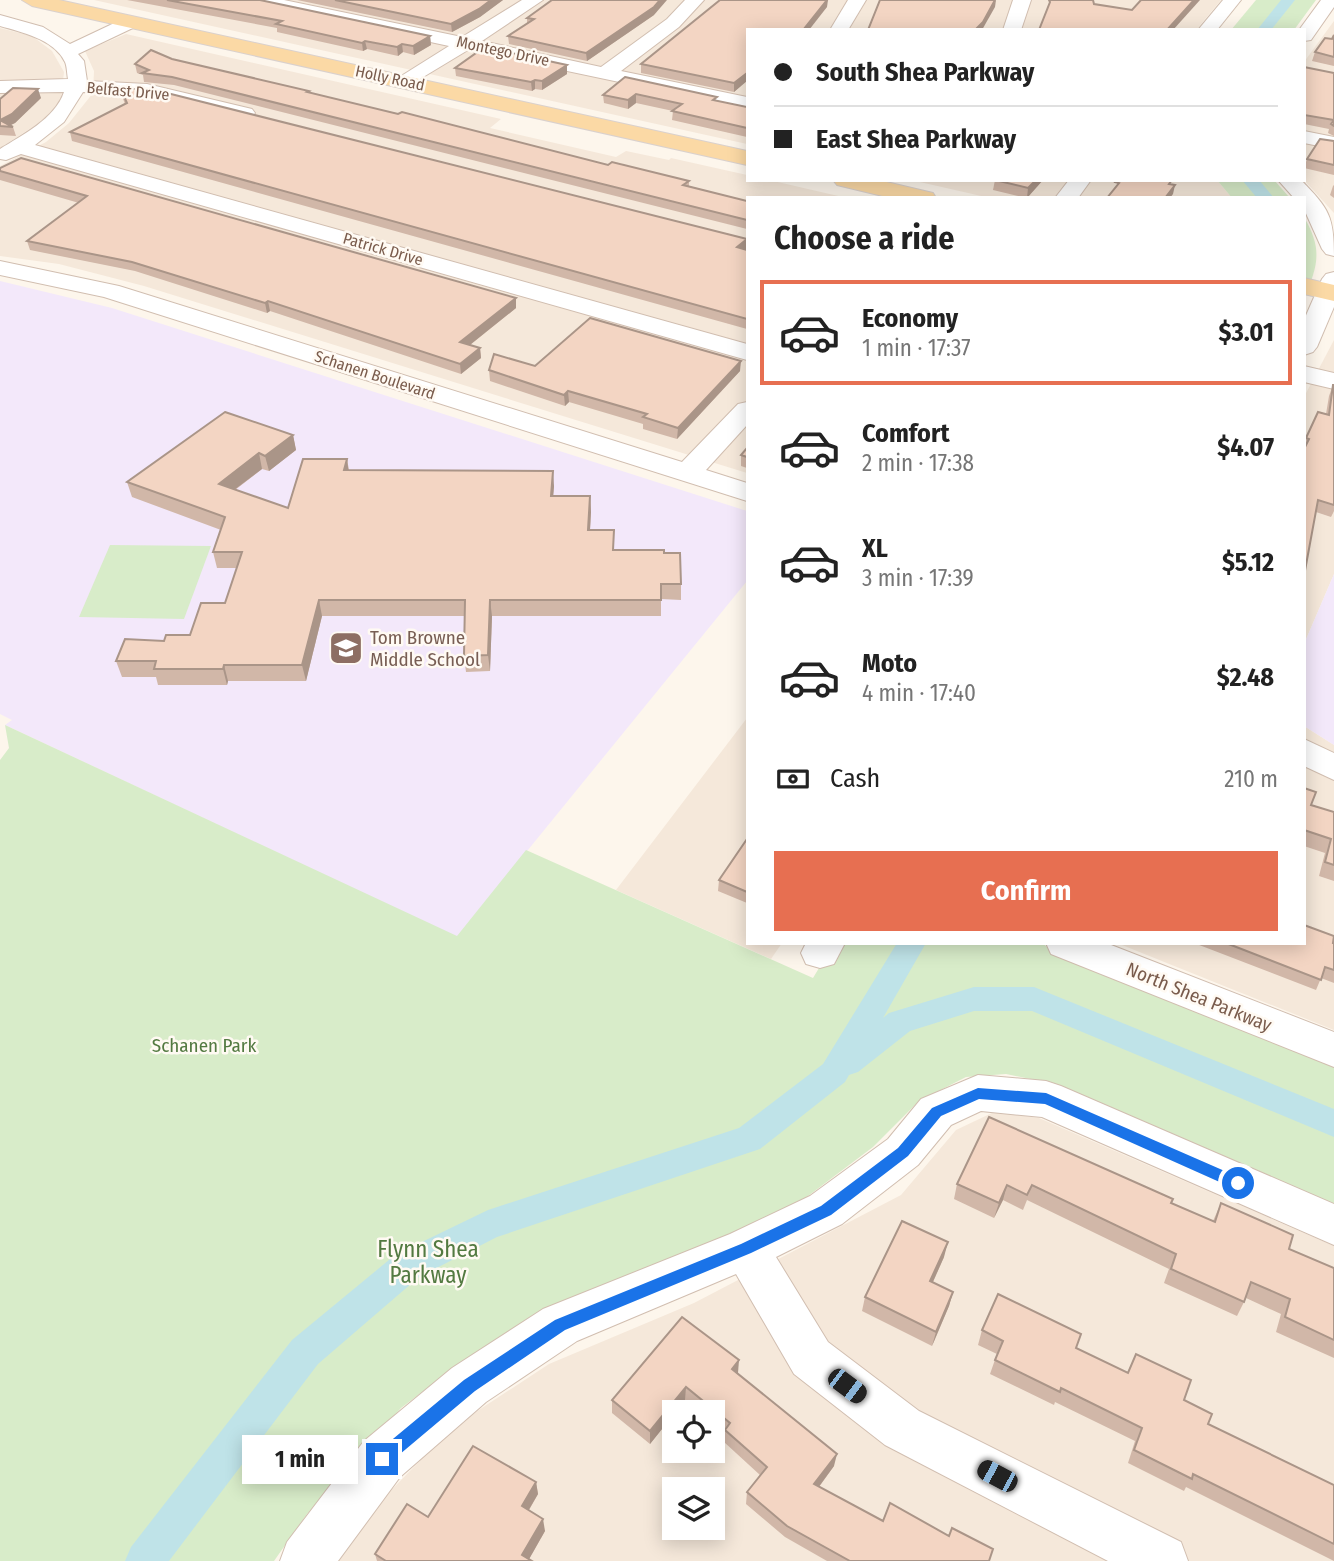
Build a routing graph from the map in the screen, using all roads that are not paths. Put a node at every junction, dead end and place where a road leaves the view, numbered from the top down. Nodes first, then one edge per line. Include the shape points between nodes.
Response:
1 (32, 0) edge
2 (259, 0) edge
3 (534, 0) edge
4 (695, 0) edge
5 (857, 0) edge
6 (1021, 0) edge
7 (1232, 0) edge
8 (355, 5) edge
9 (1328, 9) edge
10 (336, 16) junction
11 (0, 20) edge
12 (131, 22) junction
13 (840, 28) edge
14 (1014, 28) edge
15 (1209, 28) edge
16 (1306, 34) edge
17 (466, 43) junction
18 (67, 52) junction
19 (605, 73) junction
20 (405, 82) junction
21 (4, 86) edge
22 (78, 86) junction
23 (746, 103) edge
24 (267, 118) edge
25 (1306, 137) edge
26 (1334, 143) edge
27 (9, 152) edge
28 (746, 158) edge
29 (854, 182) edge
30 (1078, 182) edge
31 (1291, 182) edge
32 (915, 196) edge
33 (1068, 196) edge
34 (1304, 196) edge
35 (1306, 198) edge
36 (1331, 235) edge
37 (0, 268) edge
38 (1325, 287) edge
39 (1306, 341) edge
40 (746, 352) edge
41 (1306, 374) edge
42 (1334, 381) edge
43 (746, 411) edge
44 (687, 474) junction
45 (746, 492) edge
46 (1306, 752) edge
47 (1334, 768) edge
48 (1070, 945) edge
49 (1334, 1050) edge
50 (1334, 1225) edge
51 (746, 1249) junction
52 (306, 1561) edge
53 (1162, 1561) edge

1 - 12 main road, Holly Road
2 - 10 street, Montego Drive
3 - 17 street
4 - 19 street via 673,23
5 - 13 street
6 - 14 street
7 - 15 street
8 - 10 street
9 - 16 street
10 - 17 street, Montego Drive
11 - 18 street via 41,33
12 - 18 street
12 - 20 main road, Holly Road
17 - 19 street, Montego Drive
17 - 20 street
18 - 22 street via 76,68
19 - 23 street, Montego Drive
20 - 28 main road, Holly Road
21 - 22 street, Belfast Drive
22 - 24 street, Belfast Drive via 147,90
22 - 27 street via 65,111
25 - 26 street
27 - 40 street, Patrick Drive
29 - 32 main road
30 - 33 street
31 - 34 street
35 - 36 street
37 - 44 street, Schanen Boulevard via 110,291
38 - 39 street
41 - 42 street
43 - 44 street
44 - 45 street, Schanen Boulevard
46 - 47 street
48 - 49 street, North Shea Parkway
50 - 51 street via 1046,1099 978,1093 936,1112 903,1152 826,1210
51 - 52 street via 560,1325 469,1385 382,1459
51 - 53 street via 811,1358 902,1428

